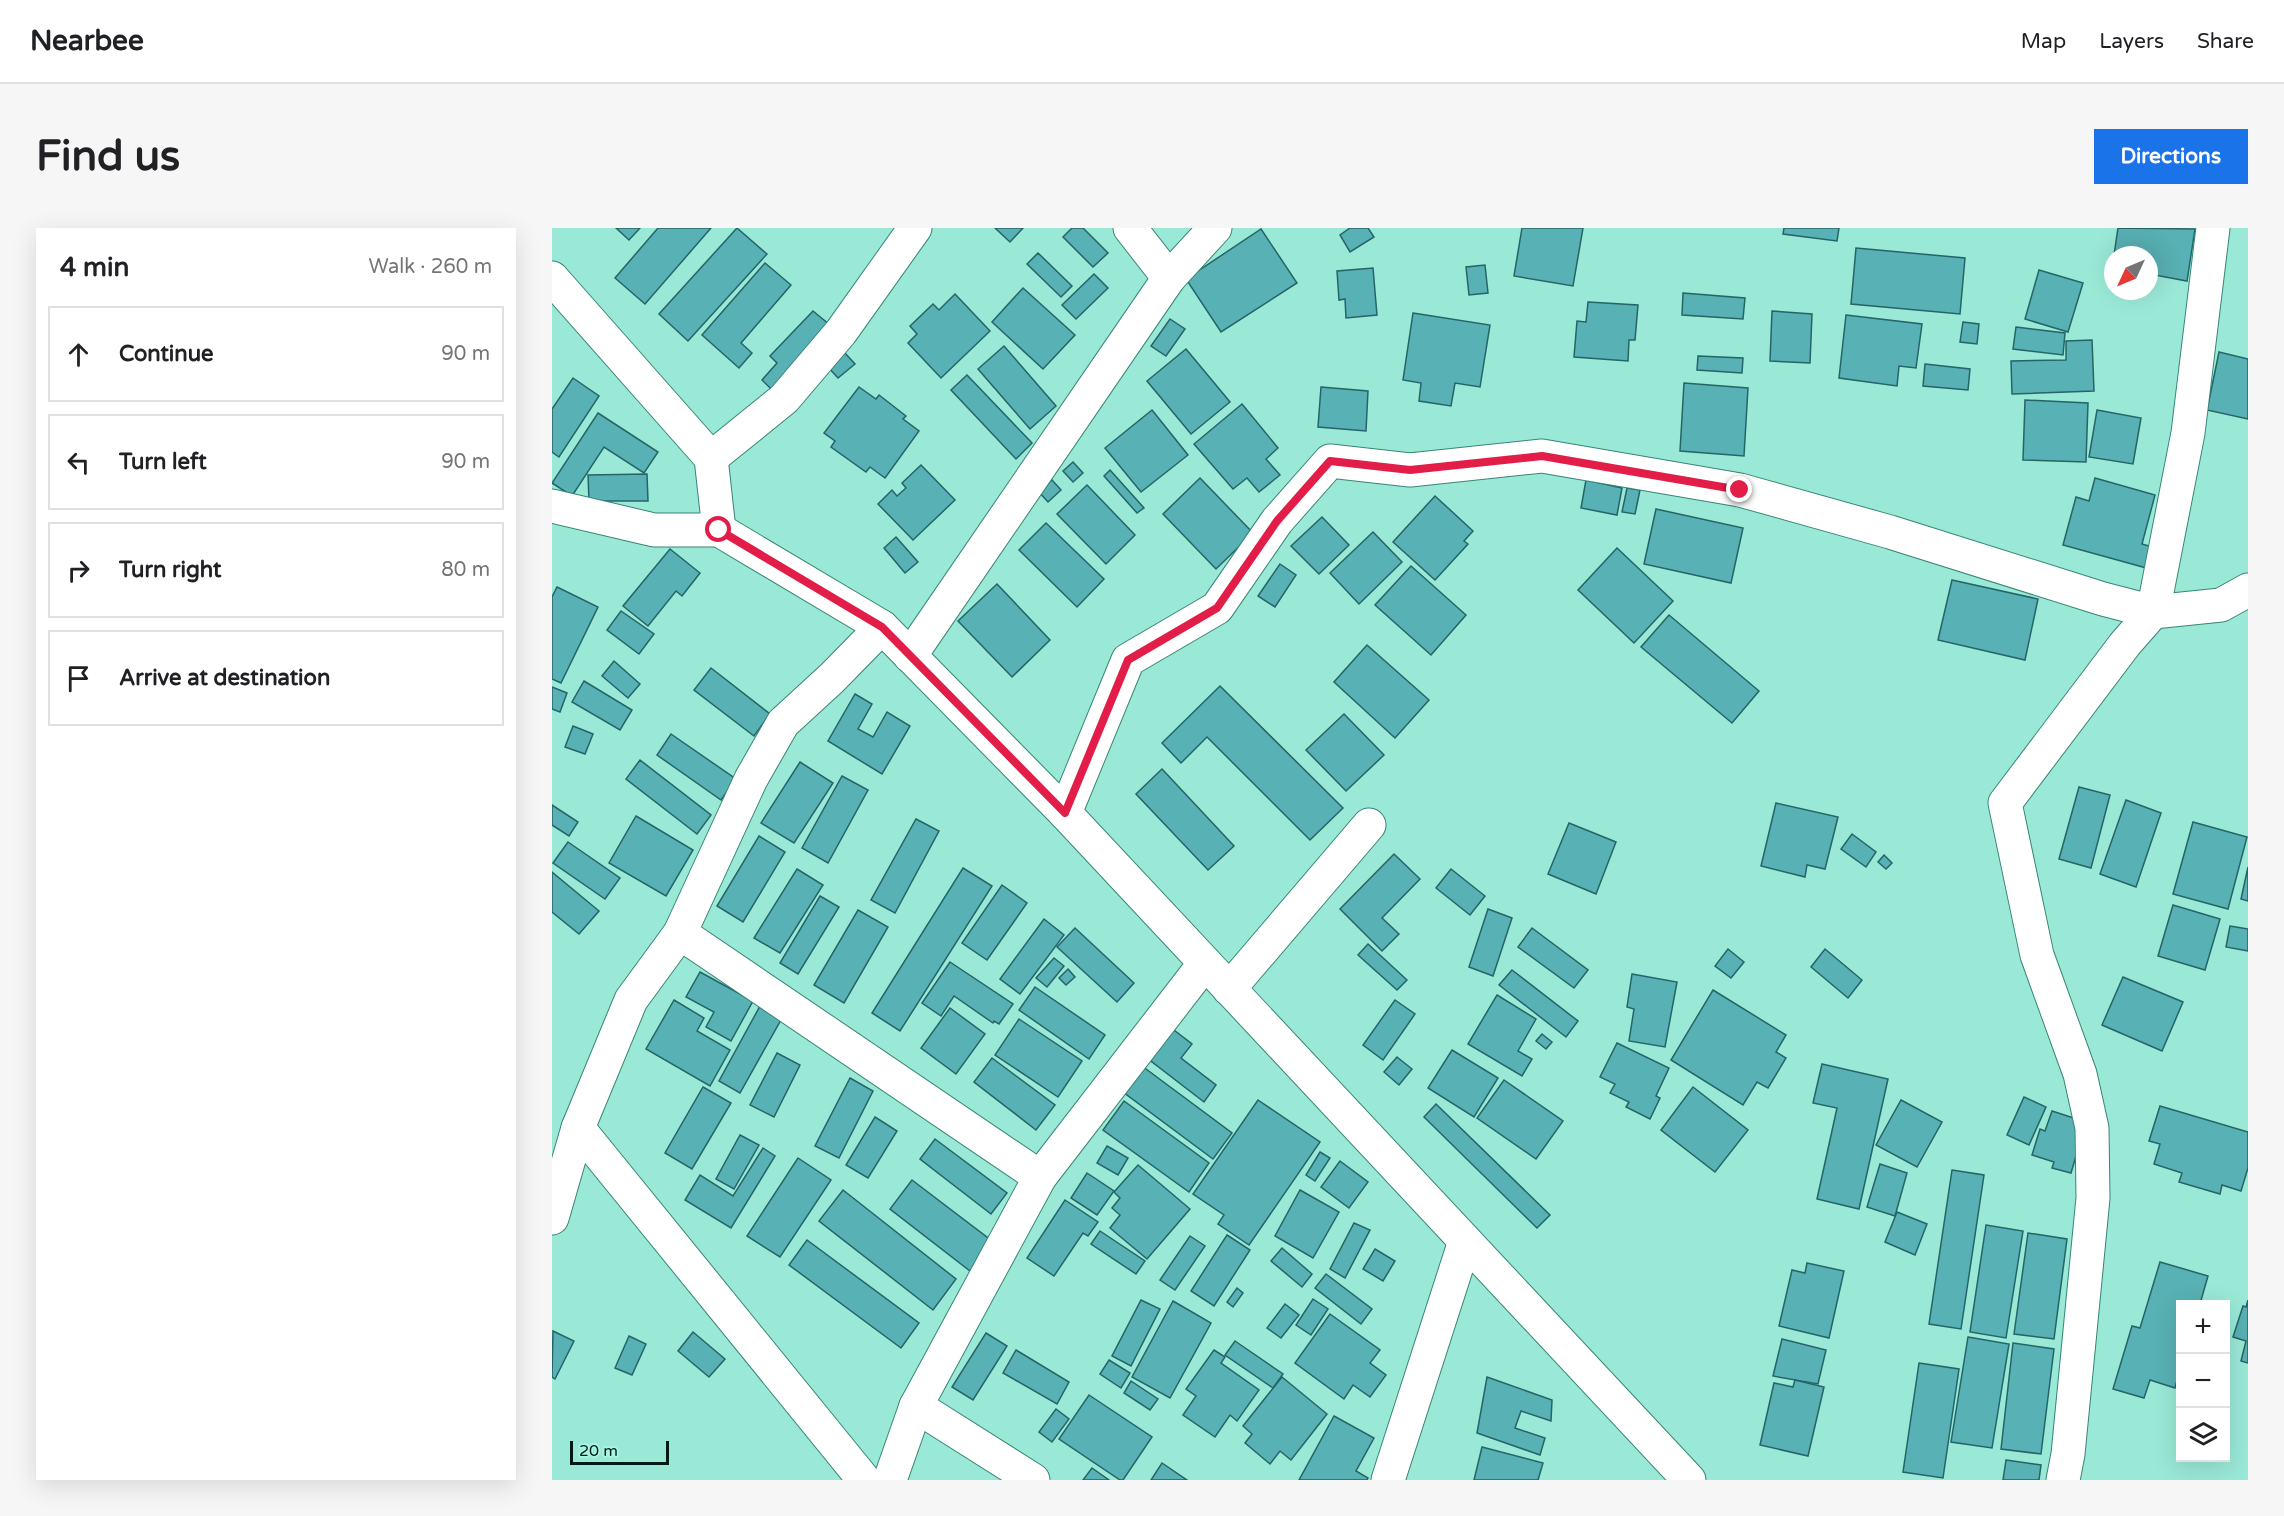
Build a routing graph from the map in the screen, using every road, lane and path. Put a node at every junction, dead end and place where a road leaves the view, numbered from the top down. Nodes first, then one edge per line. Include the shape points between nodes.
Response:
1 (915, 228) edge
2 (1130, 228) edge
3 (1215, 228) edge
4 (2213, 228) edge
5 (552, 278) edge
6 (1169, 278) junction
7 (711, 458) junction
8 (552, 506) edge
9 (719, 530) junction
10 (2239, 601) edge
11 (2153, 612) junction
12 (882, 627) junction
13 (910, 656) junction
14 (1065, 813) junction
15 (1369, 825) dead end
16 (680, 933) junction
17 (1205, 963) junction
18 (1229, 989) junction
19 (578, 1128) junction
20 (1040, 1177) junction
21 (552, 1218) edge
22 (1466, 1241) junction
23 (916, 1406) junction
24 (864, 1480) edge
25 (890, 1480) edge
26 (1032, 1480) edge
27 (1388, 1480) edge
28 (1689, 1480) edge
29 (2063, 1480) edge

1 - 7 street via 841,332 784,399
2 - 6 street
3 - 6 street
4 - 11 street via 2188,433
5 - 7 street
6 - 13 street
7 - 9 street
8 - 9 street via 654,530
9 - 12 street
10 - 11 street
11 - 14 street via 1740,490 1542,456 1410,470 1330,461 1277,521 1217,608 1128,660
11 - 29 street via 2005,803 2037,955 2080,1074 2092,1128 2092,1198
12 - 13 street
12 - 16 street via 783,723 751,779
13 - 14 street
14 - 17 street
15 - 18 street
16 - 19 street via 631,1000
16 - 20 street
17 - 18 street
17 - 20 street
18 - 22 street
19 - 21 street
19 - 24 street
20 - 23 street
22 - 27 street
22 - 28 street
23 - 25 street
23 - 26 street

